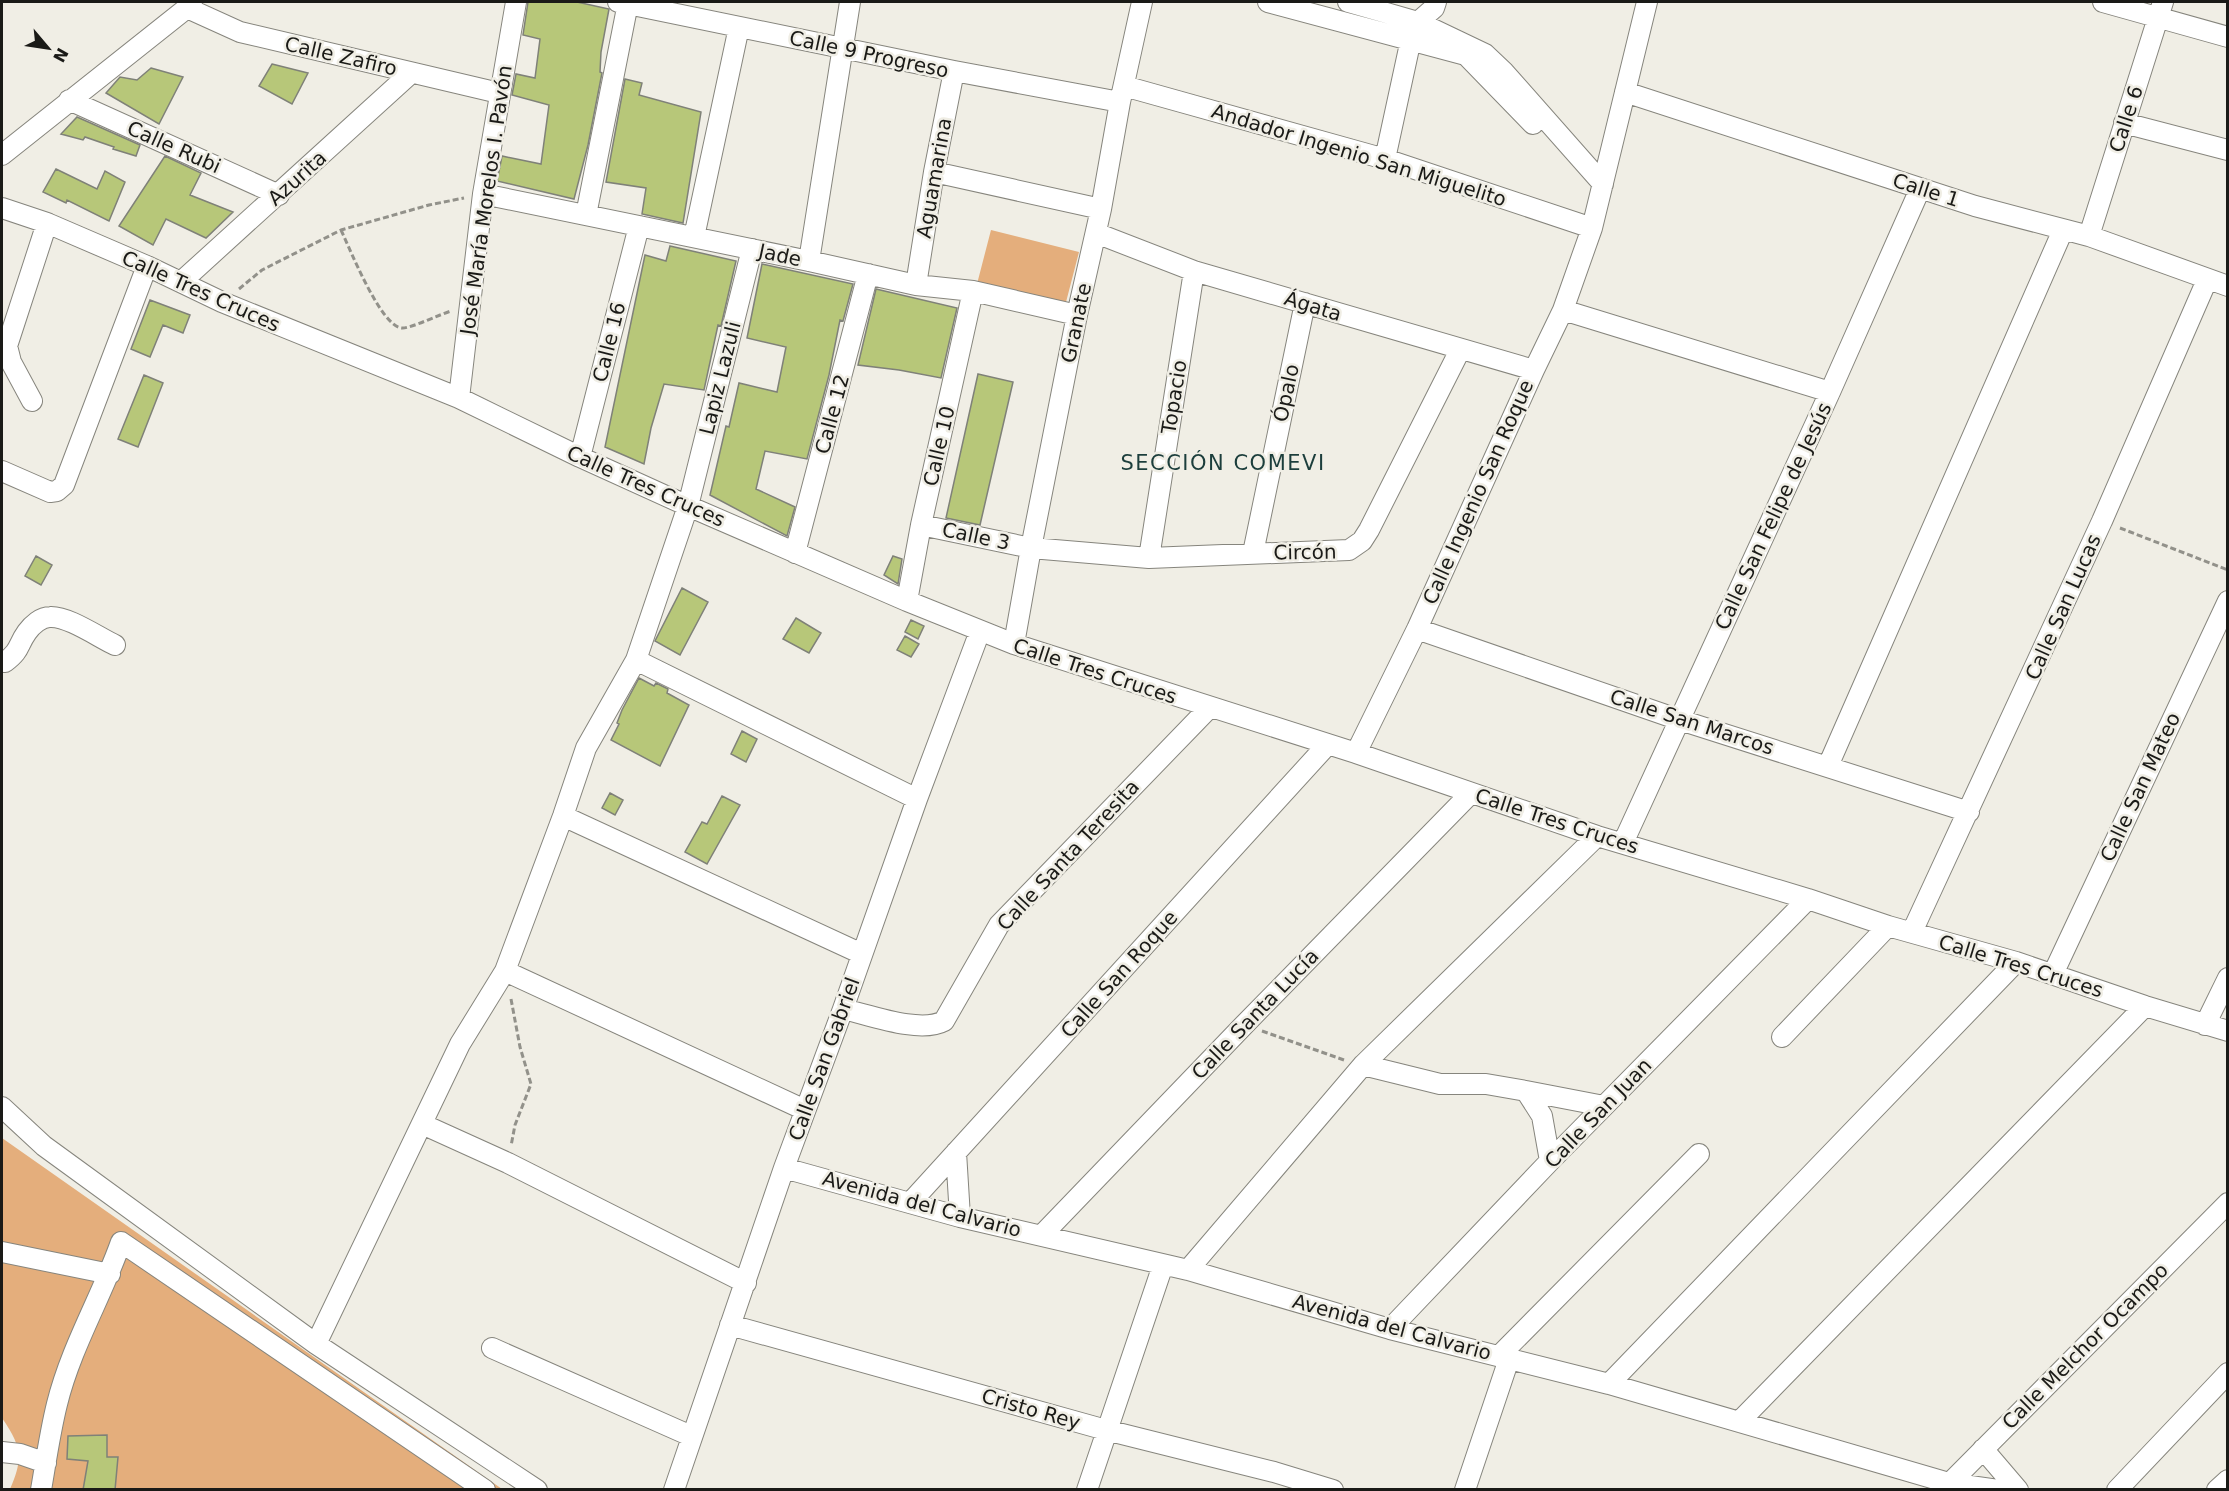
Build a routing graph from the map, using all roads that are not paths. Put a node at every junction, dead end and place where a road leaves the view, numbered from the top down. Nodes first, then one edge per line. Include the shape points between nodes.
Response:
1 (516, 2) edge
2 (623, 2) edge
3 (850, 2) edge
4 (1142, 2) edge
5 (1268, 2) edge
6 (1348, 2) edge
7 (1407, 2) edge
8 (1436, 2) edge
9 (1647, 2) edge
10 (2103, 2) edge
11 (189, 5) edge
12 (2161, 9) edge
13 (739, 27) junction
14 (1414, 31) junction
15 (2228, 37) edge
16 (843, 49) junction
17 (954, 71) junction
18 (411, 73) junction
19 (1625, 92) junction
20 (499, 93) junction
21 (1122, 94) junction
22 (69, 100) junction
23 (2124, 123) junction
24 (1543, 135) dead end
25 (2228, 150) edge
26 (2, 155) edge
27 (1385, 159) junction
28 (934, 172) junction
29 (1602, 184) junction
30 (1920, 189) junction
31 (483, 194) junction
32 (279, 195) junction
33 (2, 208) edge
34 (1101, 209) junction
35 (586, 215) junction
36 (47, 223) junction
37 (639, 226) junction
38 (1592, 228) junction
39 (2063, 230) junction
40 (1096, 233) junction
41 (2089, 236) junction
42 (694, 237) junction
43 (752, 249) junction
44 (808, 261) junction
45 (147, 266) junction
46 (1194, 271) junction
47 (868, 274) junction
48 (2207, 280) junction
49 (181, 282) junction
50 (916, 285) junction
51 (2228, 286) edge
52 (974, 291) junction
53 (1305, 303) junction
54 (1563, 310) junction
55 (1077, 315) junction
56 (1460, 350) junction
57 (1534, 370) junction
58 (1830, 392) junction
59 (459, 398) junction
60 (32, 401) dead end
61 (580, 457) junction
62 (2, 471) edge
63 (688, 506) junction
64 (921, 525) junction
65 (1031, 548) junction
66 (795, 553) junction
67 (1253, 553) junction
68 (1149, 558) junction
69 (907, 601) junction
70 (2228, 601) edge
71 (1417, 629) junction
72 (980, 631) junction
73 (1014, 644) junction
74 (115, 645) dead end
75 (636, 660) junction
76 (3, 662) edge
77 (1209, 708) junction
78 (1680, 720) junction
79 (1328, 744) junction
80 (1356, 753) junction
81 (1828, 766) junction
82 (1470, 794) junction
83 (917, 799) junction
84 (1970, 812) junction
85 (563, 816) junction
86 (1597, 836) junction
87 (1623, 843) junction
88 (1808, 899) junction
89 (1888, 926) junction
90 (1912, 933) junction
91 (862, 954) junction
92 (2016, 962) junction
93 (505, 971) junction
94 (2053, 974) junction
95 (2228, 978) edge
96 (2145, 1006) junction
97 (843, 1009) junction
98 (2205, 1025) junction
99 (2228, 1031) edge
100 (1782, 1037) dead end
101 (1363, 1065) junction
102 (1526, 1091) junction
103 (1604, 1106) junction
104 (2, 1107) edge
105 (805, 1110) junction
106 (422, 1124) junction
107 (956, 1152) junction
108 (1699, 1154) dead end
109 (1550, 1161) junction
110 (784, 1168) junction
111 (910, 1203) junction
112 (2228, 1203) edge
113 (960, 1217) junction
114 (1042, 1235) junction
115 (2, 1252) edge
116 (1162, 1265) junction
117 (1188, 1270) junction
118 (110, 1274) junction
119 (746, 1283) junction
120 (730, 1325) junction
121 (1390, 1329) junction
122 (316, 1344) junction
123 (492, 1348) dead end
124 (1504, 1358) junction
125 (2228, 1373) edge
126 (1609, 1384) junction
127 (1739, 1422) junction
128 (1106, 1430) junction
129 (691, 1436) junction
130 (1983, 1449) junction
131 (2, 1452) edge
132 (46, 1463) junction
133 (2228, 1480) edge
134 (1946, 1486) edge
135 (680, 1488) edge
136 (41, 1490) edge
137 (485, 1490) edge
138 (537, 1490) edge
139 (1087, 1490) edge
140 (1333, 1490) edge
141 (1465, 1490) edge
142 (1998, 1490) edge
143 (2018, 1490) edge
144 (2117, 1490) edge
145 (2217, 1490) edge

1 - 20 street, José María Morelos I. Pavón
2 - 13 street, Calle 9 Progreso
2 - 35 street
3 - 16 street
4 - 21 street, Granate
5 - 14 street
6 - 14 street
7 - 14 street
8 - 14 street
9 - 19 street, Calle Ingenio San Roque
10 - 12 street
11 - 18 street, Calle Zafiro via 240,32
11 - 22 street
12 - 15 street
12 - 23 street, Calle 6
13 - 16 street, Calle 9 Progreso
13 - 42 street
14 - 24 street via 1466,55
14 - 27 street
14 - 29 street via 1470,46 1495,62
16 - 17 street, Calle 9 Progreso
16 - 44 street
17 - 21 street, Calle 9 Progreso
17 - 28 street, Aguamarina
18 - 20 street, Calle Zafiro
18 - 32 street, Azurita
19 - 29 street, Calle Ingenio San Roque
19 - 30 street, Calle 1
20 - 31 street, José María Morelos I. Pavón
21 - 27 street, Andador Ingenio San Miguelito
21 - 34 street, Granate
22 - 26 street
22 - 32 street, Calle Rubi
23 - 25 street
23 - 41 street, Calle 6
27 - 38 street, Andador Ingenio San Miguelito
28 - 34 street
28 - 50 street, Aguamarina
29 - 38 street, Calle Ingenio San Roque
30 - 39 street, Calle 1
30 - 58 street, Calle San Felipe de Jesús
31 - 35 street, Jade
31 - 59 street, José María Morelos I. Pavón
32 - 49 street, Azurita
33 - 36 street, Calle Tres Cruces
34 - 40 street, Granate
35 - 37 street, Jade
36 - 45 street, Calle Tres Cruces
36 - 60 street via 7,346
37 - 42 street, Jade
37 - 61 street, Calle 16
38 - 54 street, Calle Ingenio San Roque
39 - 41 street, Calle 1
39 - 81 street
40 - 46 street, Ágata
40 - 55 street, Granate
41 - 48 street, Calle 1
42 - 43 street, Jade
43 - 44 street, Jade
43 - 63 street, Lapiz Lazuli
44 - 47 street, Jade
45 - 49 street, Calle Tres Cruces
45 - 62 street via 66,481 54,493
46 - 53 street, Ágata
46 - 68 street, Topacio
47 - 50 street, Jade
47 - 66 street, Calle 12
48 - 51 street, Calle 1
48 - 84 street, Calle San Lucas
49 - 59 street, Calle Tres Cruces
50 - 52 street, Jade
52 - 55 street, Jade
52 - 64 street, Calle 10
53 - 56 street, Ágata
53 - 67 street, Ópalo
54 - 57 street, Calle Ingenio San Roque
54 - 58 street
55 - 65 street, Granate
56 - 57 street, Ágata
56 - 67 street, Circón via 1362,541 1343,552
57 - 71 street, Calle Ingenio San Roque
58 - 78 street, Calle San Felipe de Jesús
59 - 61 street, Calle Tres Cruces
61 - 63 street, Calle Tres Cruces
63 - 66 street, Calle Tres Cruces
63 - 75 street, Lapiz Lazuli
64 - 65 street, Calle 3
64 - 69 street, Calle 10
65 - 68 street, Circón
65 - 73 street, Granate
66 - 69 street, Calle Tres Cruces
67 - 68 street, Circón
69 - 72 street, Calle Tres Cruces
70 - 94 street, Calle San Mateo
71 - 78 street, Calle San Marcos
71 - 80 street, Calle Ingenio San Roque
72 - 73 street, Calle Tres Cruces
72 - 83 street, Calle San Gabriel
73 - 77 street, Calle Tres Cruces
74 - 76 street via 63,619 50,617 41,619 27,632 16,654
75 - 83 street
75 - 85 street, Lapiz Lazuli via 586,748
77 - 79 street, Calle Tres Cruces
77 - 97 street, Calle Santa Teresita via 999,925 944,1021 935,1026 909,1025
78 - 81 street, Calle San Marcos
78 - 87 street, Calle San Felipe de Jesús
79 - 80 street, Calle Tres Cruces
79 - 107 street, Calle San Roque
80 - 82 street, Calle Tres Cruces
81 - 84 street, Calle San Marcos
82 - 86 street, Calle Tres Cruces
82 - 114 street, Calle Santa Lucía
83 - 91 street, Calle San Gabriel
84 - 90 street, Calle San Lucas
85 - 91 street
85 - 93 street, Lapiz Lazuli
86 - 87 street, Calle Tres Cruces
86 - 101 street
87 - 88 street, Calle Tres Cruces
88 - 89 street, Calle Tres Cruces
88 - 103 street, Calle San Juan
89 - 90 street, Calle Tres Cruces
89 - 100 street
90 - 92 street, Calle Tres Cruces
91 - 97 street, Calle San Gabriel
92 - 94 street, Calle Tres Cruces
92 - 126 street
93 - 105 street
93 - 106 street, Lapiz Lazuli via 460,1044
94 - 96 street, Calle Tres Cruces
95 - 98 street
96 - 98 street, Calle Tres Cruces
96 - 127 street
97 - 105 street, Calle San Gabriel
98 - 99 street, Calle Tres Cruces
101 - 102 street via 1440,1084 1486,1084
101 - 117 street
102 - 103 street
102 - 109 street via 1542,1116
103 - 109 street, Calle San Juan
104 - 122 street via 44,1146
105 - 110 street, Calle San Gabriel
106 - 119 street
106 - 122 street, Lapiz Lazuli
107 - 111 street, Calle San Roque
107 - 113 street
108 - 124 street
109 - 121 street, Calle San Juan
110 - 111 street, Avenida del Calvario
110 - 119 street, Calle San Gabriel
111 - 113 street, Avenida del Calvario
112 - 130 street, Calle Melchor Ocampo
113 - 114 street, Avenida del Calvario
114 - 116 street, Avenida del Calvario
115 - 118 street
116 - 117 street, Avenida del Calvario
116 - 128 street
117 - 121 street, Avenida del Calvario
118 - 132 street via 81,1335 57,1403
118 - 137 street via 121,1242
119 - 120 street, Calle San Gabriel
120 - 128 street, Cristo Rey
120 - 129 street, Calle San Gabriel
121 - 124 street, Avenida del Calvario
122 - 138 street
123 - 129 street
124 - 126 street, Avenida del Calvario
124 - 141 street
125 - 144 street
126 - 127 street, Avenida del Calvario
127 - 134 street, Avenida del Calvario
128 - 139 street
128 - 140 street, Cristo Rey
129 - 135 street, Calle San Gabriel
130 - 134 street, Calle Melchor Ocampo
130 - 143 street
131 - 132 street
132 - 136 street
133 - 145 street
134 - 142 street, Avenida del Calvario

